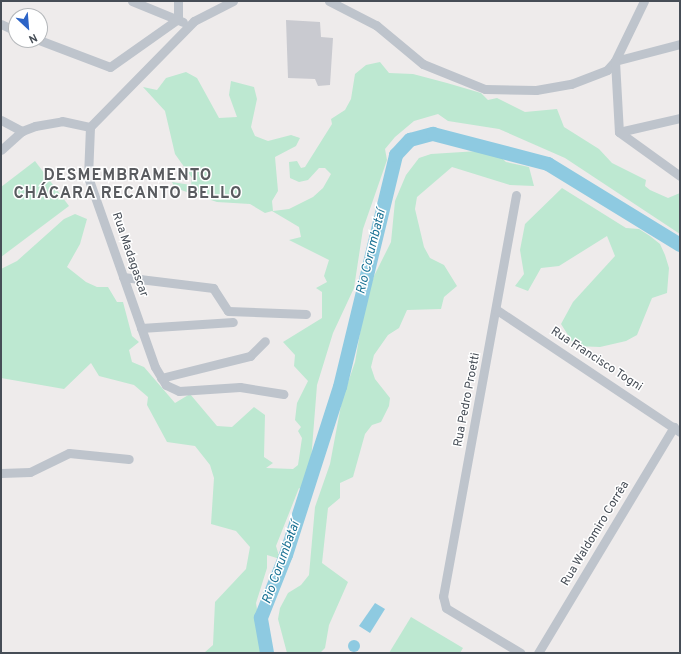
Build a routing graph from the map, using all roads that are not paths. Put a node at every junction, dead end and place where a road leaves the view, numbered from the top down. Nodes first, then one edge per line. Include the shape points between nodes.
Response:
1 (132, 1) edge
2 (178, 1) edge
3 (233, 1) edge
4 (329, 1) edge
5 (644, 1) edge
6 (178, 19) junction
7 (189, 26) junction
8 (48, 44) edge
9 (680, 44) edge
10 (615, 61) junction
11 (680, 118) edge
12 (1, 120) edge
13 (90, 127) junction
14 (22, 131) junction
15 (619, 132) junction
16 (1, 150) edge
17 (680, 176) edge
18 (516, 195) dead end
19 (124, 276) junction
20 (497, 310) junction
21 (306, 314) dead end
22 (233, 322) dead end
23 (141, 328) junction
24 (265, 341) dead end
25 (161, 378) junction
26 (283, 394) dead end
27 (677, 429) edge
28 (129, 459) dead end
29 (1, 473) edge
30 (520, 653) edge
31 (538, 653) edge

1 - 6 street
2 - 6 street
3 - 7 street via 202,15
4 - 10 street via 376,25 423,64 485,89 536,90 571,84 607,70
5 - 10 street
6 - 7 street
6 - 8 street via 120,64 105,68
7 - 13 street
9 - 10 street
10 - 15 street
11 - 15 street
12 - 14 street
13 - 14 street via 62,121
13 - 19 street, Rua Madagascar via 88,177
14 - 16 street
15 - 17 street
18 - 20 street, Rua Pedro Proetti
19 - 21 street via 213,288 228,311
19 - 23 street, Rua Madagascar
20 - 27 street, Rua Francisco Togni
20 - 30 street, Rua Pedro Proetti via 443,596 446,608
22 - 23 street
23 - 25 street, Rua Madagascar
24 - 25 street via 250,356
25 - 26 street, Rua Madagascar via 175,391 240,387
27 - 31 street, Rua Waldomiro Corrêa
28 - 29 street via 69,454 30,472

